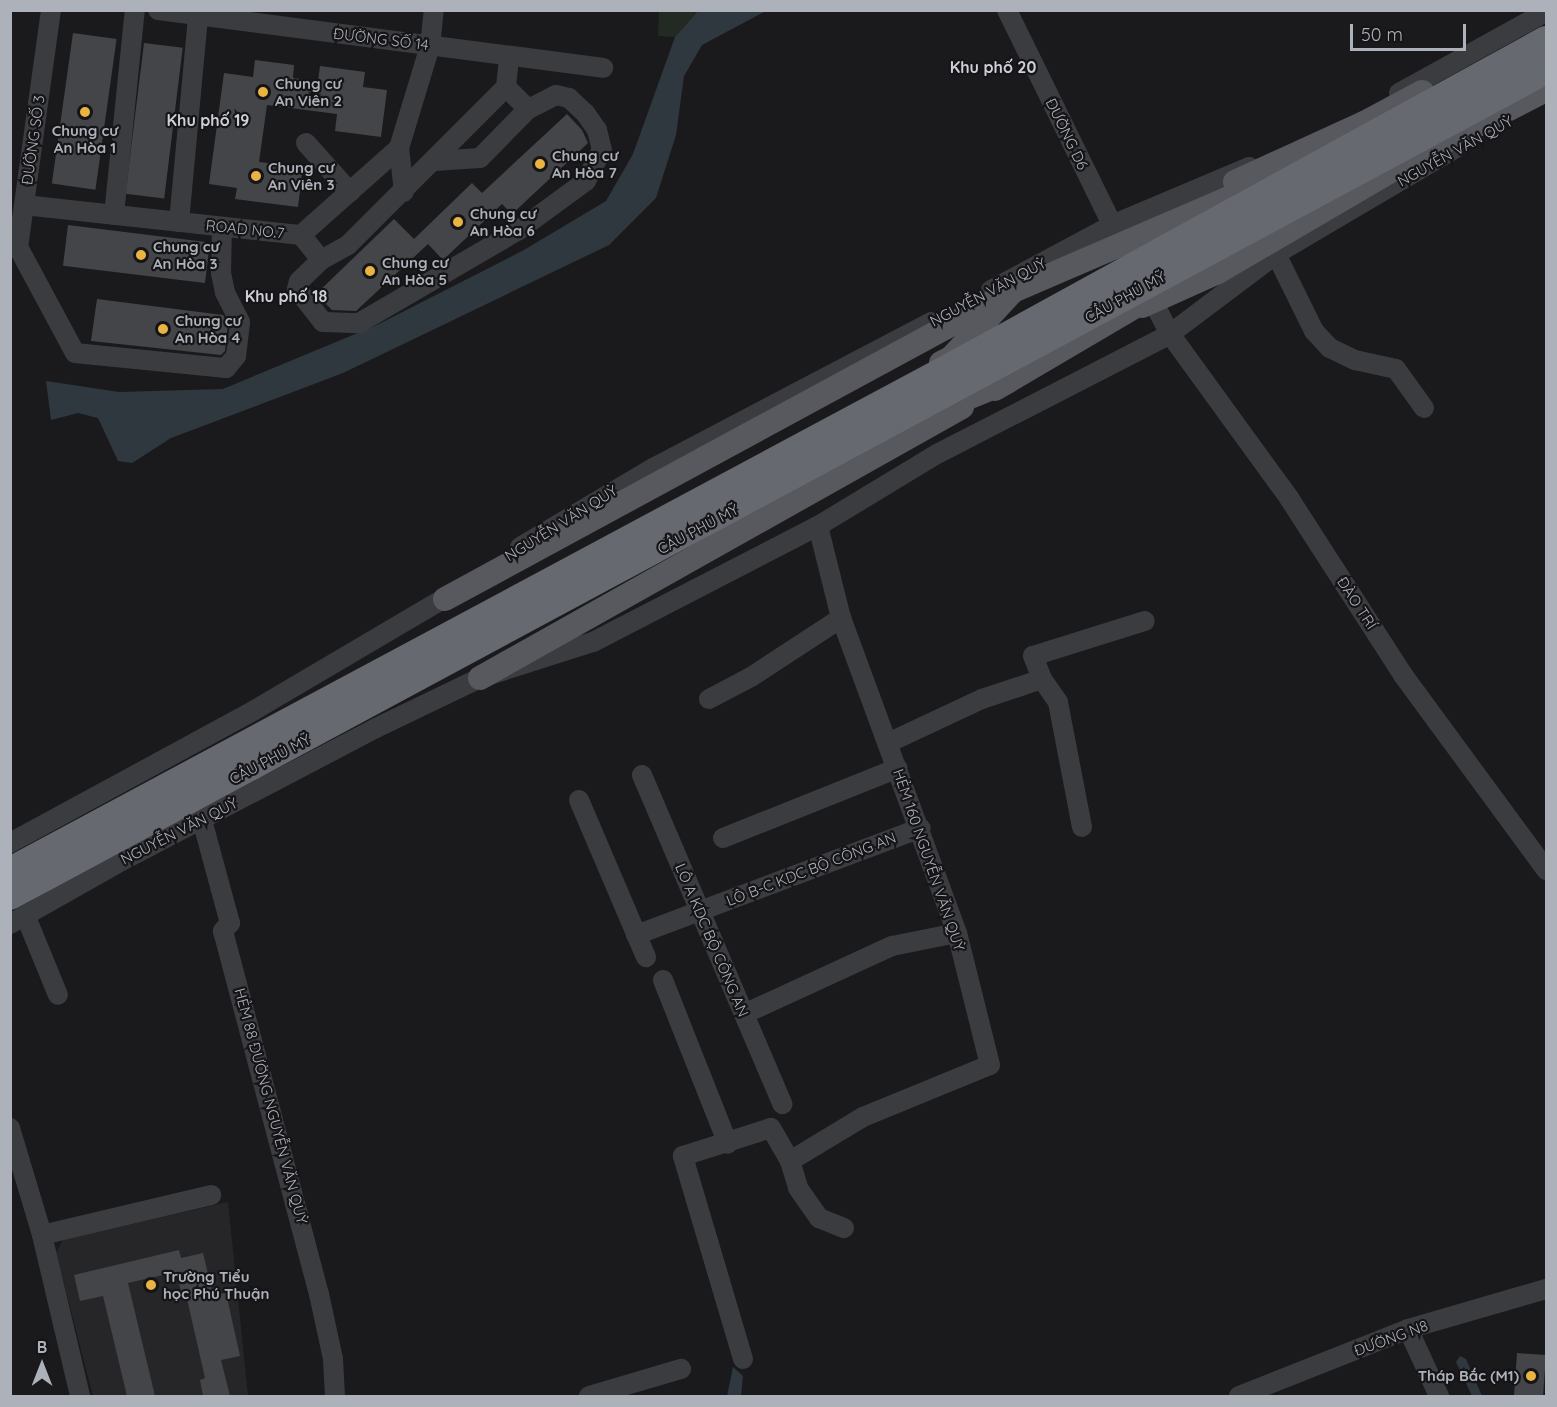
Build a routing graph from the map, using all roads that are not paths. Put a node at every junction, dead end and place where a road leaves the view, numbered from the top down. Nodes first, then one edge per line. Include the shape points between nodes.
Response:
1 (51, 10) edge
2 (135, 10) edge
3 (158, 10) edge
4 (434, 10) edge
5 (1006, 10) edge
6 (1546, 12) edge
7 (189, 13) edge
8 (1546, 25) edge
9 (1546, 40) edge
10 (430, 46) junction
11 (509, 56) junction
12 (603, 68) dead end
13 (1546, 70) edge
14 (506, 87) junction
15 (1546, 90) edge
16 (1546, 101) edge
17 (528, 109) junction
18 (306, 143) dead end
19 (1377, 146) junction
20 (399, 148) junction
21 (437, 158) junction
22 (350, 192) junction
23 (404, 192) junction
24 (24, 205) junction
25 (114, 215) junction
26 (179, 222) junction
27 (222, 227) junction
28 (1120, 233) junction
29 (301, 235) junction
30 (1276, 254) junction
31 (321, 260) junction
32 (1013, 291) junction
33 (1116, 318) junction
34 (1170, 334) junction
35 (1007, 382) junction
36 (1424, 408) dead end
37 (818, 526) junction
38 (528, 557) joint
39 (445, 599) junction
40 (841, 618) junction
41 (1145, 621) dead end
42 (563, 628) joint
43 (480, 678) junction
44 (1042, 679) junction
45 (709, 699) dead end
46 (253, 711) junction
47 (890, 742) junction
48 (898, 768) junction
49 (289, 774) junction
50 (642, 775) dead end
51 (579, 800) dead end
52 (202, 820) junction
53 (1082, 827) dead end
54 (921, 828) junction
55 (723, 838) dead end
56 (10, 843) edge
57 (10, 863) edge
58 (1546, 870) edge
59 (10, 871) edge
60 (14, 911) edge
61 (700, 911) junction
62 (957, 933) junction
63 (636, 935) junction
64 (645, 957) dead end
65 (663, 980) dead end
66 (58, 994) dead end
67 (744, 1014) junction
68 (782, 1104) dead end
69 (10, 1128) edge
70 (728, 1144) junction
71 (790, 1161) junction
72 (211, 1195) dead end
73 (844, 1228) dead end
74 (42, 1236) junction
75 (1546, 1289) edge
76 (1408, 1329) junction
77 (743, 1359) dead end
78 (681, 1370) dead end
79 (80, 1396) edge
80 (335, 1396) edge
81 (589, 1396) edge
82 (1239, 1396) edge
83 (1439, 1396) edge

1 - 24 street, ĐƯỜNG SỐ 3
2 - 25 street
3 - 7 street, ĐƯỜNG SỐ 14
4 - 10 street
5 - 28 street, ĐƯỜNG D6
6 - 28 street, NGUYỄN VĂN QUỲ via 1306,143
7 - 10 street, ĐƯỜNG SỐ 14
7 - 26 street
8 - 28 main road, CẦU PHÚ MỸ via 1364,123
9 - 19 highway, CẦU PHÚ MỸ
10 - 11 street, ĐƯỜNG SỐ 14
10 - 20 street
11 - 12 street, ĐƯỜNG SỐ 14
11 - 14 street
13 - 19 highway, CẦU PHÚ MỸ
14 - 17 street
14 - 21 street
15 - 33 main road, CẦU PHÚ MỸ via 1413,158 1218,272
16 - 30 street, NGUYỄN VĂN QUỲ via 1470,140
17 - 21 street via 480,158
17 - 31 street via 556,95 569,98 597,130 602,150 586,181 519,230 359,323 323,322 297,289 299,281
18 - 22 street
19 - 28 main road, CẦU PHÚ MỸ
19 - 33 main road, CẦU PHÚ MỸ
19 - 59 highway, CẦU PHÚ MỸ via 933,376
19 - 60 highway, CẦU PHÚ MỸ via 328,729
20 - 21 street
20 - 22 street, ROAD NO.7
20 - 23 street
21 - 23 street
22 - 29 street, ROAD NO.7
23 - 31 street via 348,245
24 - 25 street, ROAD NO.7
24 - 27 street, ĐƯỜNG SỐ 3 via 18,247 75,353 225,368 236,356 240,322 225,292 221,273
25 - 26 street, ROAD NO.7
26 - 27 street, ROAD NO.7
27 - 29 street, ROAD NO.7
28 - 32 main road, CẦU PHÚ MỸ
28 - 34 street, ĐƯỜNG D6
28 - 39 street, NGUYỄN VĂN QUỲ via 575,512
29 - 31 street
30 - 34 street, NGUYỄN VĂN QUỲ
30 - 36 street via 1314,331 1330,348 1355,360 1396,369
32 - 38 main road, CẦU PHÚ MỸ
32 - 57 main road, CẦU PHÚ MỸ via 951,358
33 - 35 main road, CẦU PHÚ MỸ
34 - 37 street, NGUYỄN VĂN QUỲ via 937,454
34 - 58 street, ĐÀO TRÍ via 1289,498 1403,675
35 - 42 main road, CẦU PHÚ MỸ
35 - 60 main road, CẦU PHÚ MỸ via 949,404
37 - 40 street, HẺM 160 NGUYỄN VĂN QUỲ
37 - 43 street, NGUYỄN VĂN QUỲ via 593,642
38 - 39 main road, NGUYỄN VĂN QUỲ
39 - 46 street, NGUYỄN VĂN QUỲ
40 - 45 street via 751,677
40 - 47 street, HẺM 160 NGUYỄN VĂN QUỲ
41 - 44 street via 1033,656
42 - 43 main road, NGUYỄN VĂN QUỲ
43 - 49 street, NGUYỄN VĂN QUỲ
44 - 47 street via 982,699
44 - 53 street via 1058,702
46 - 49 street
46 - 56 street, NGUYỄN VĂN QUỲ
47 - 48 street, HẺM 160 NGUYỄN VĂN QUỲ
48 - 54 street, HẺM 160 NGUYỄN VĂN QUỲ
48 - 55 street
49 - 52 street, NGUYỄN VĂN QUỲ
50 - 61 street, LÔ A KDC BỘ CÔNG AN
51 - 63 street
52 - 60 street, NGUYỄN VĂN QUỲ
52 - 80 street, HẺM 88 ĐƯỜNG NGUYỄN VĂN QUỲ via 230,923 223,931 317,1283 333,1359
54 - 61 street, LÔ B-C KDC BỘ CÔNG AN
54 - 62 street, HẺM 160 NGUYỄN VĂN QUỲ
60 - 66 street
61 - 63 street, LÔ B-C KDC BỘ CÔNG AN
61 - 67 street, LÔ A KDC BỘ CÔNG AN
62 - 67 street via 892,946
62 - 71 street, HẺM 160 NGUYỄN VĂN QUỲ via 990,1065 862,1117
63 - 64 street
65 - 70 street
67 - 68 street, LÔ A KDC BỘ CÔNG AN
69 - 74 street
70 - 71 street via 771,1128
70 - 77 street via 683,1156
71 - 73 street via 798,1188 819,1218
72 - 74 street
74 - 79 street
75 - 76 street, ĐƯỜNG N8
76 - 82 street, ĐƯỜNG N8
76 - 83 street
78 - 81 street

